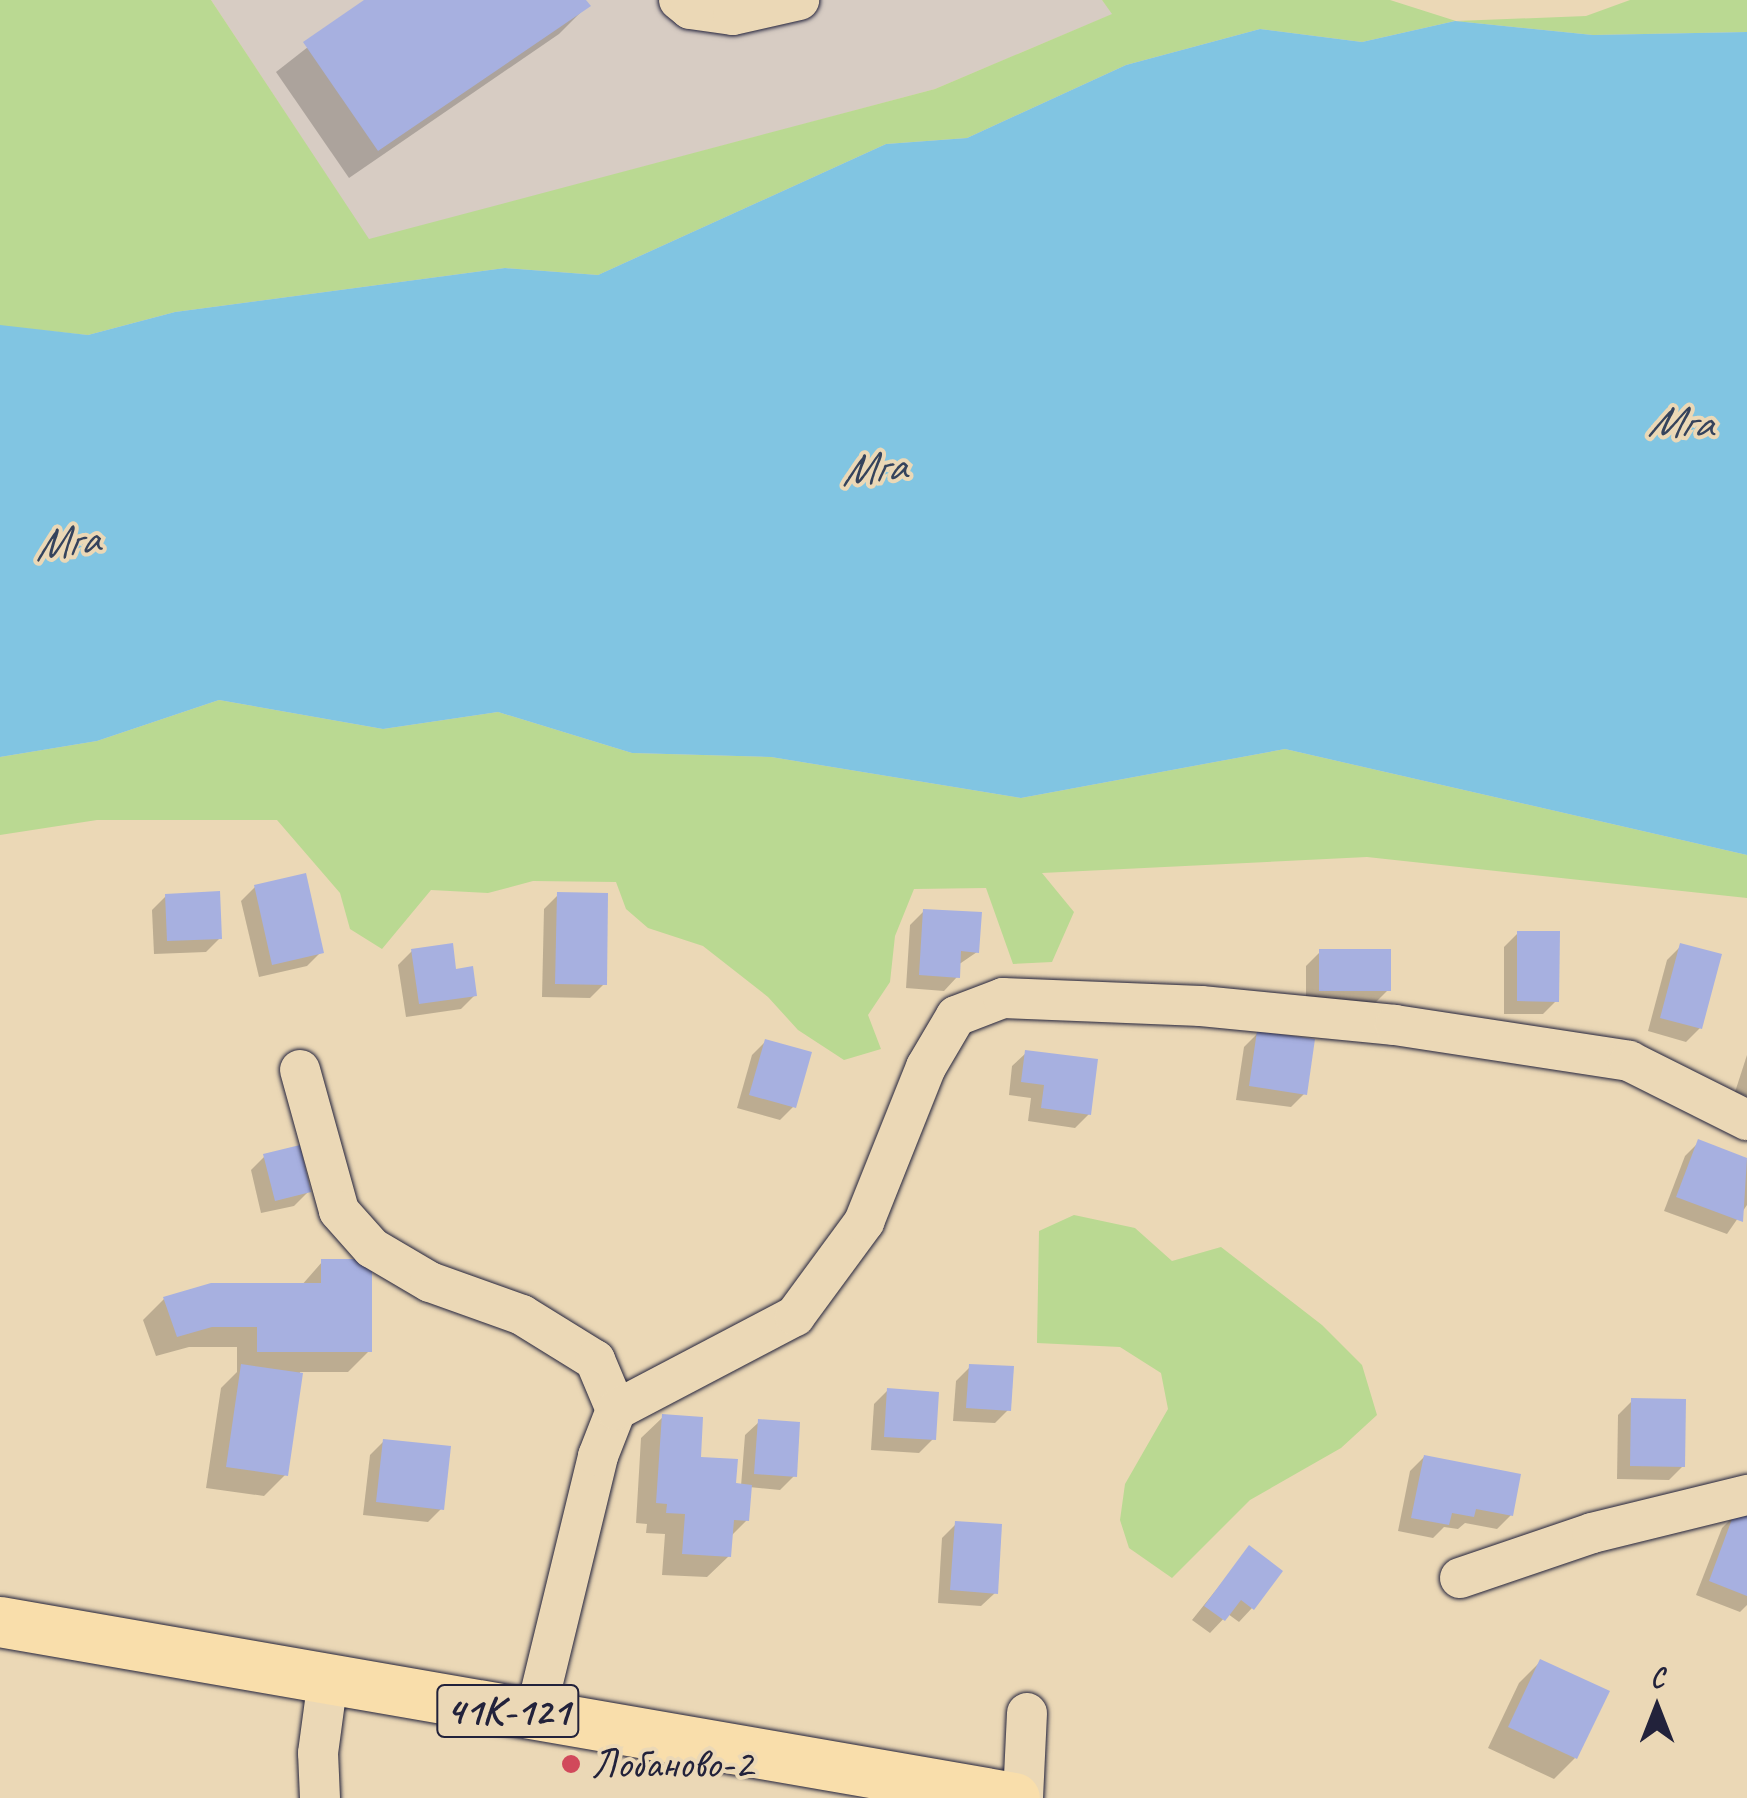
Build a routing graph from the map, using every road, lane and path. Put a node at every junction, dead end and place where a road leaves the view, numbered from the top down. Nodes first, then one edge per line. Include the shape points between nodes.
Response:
1 (679, 0) edge
2 (798, 0) edge
3 (300, 1070) dead end
4 (1747, 1120) edge
5 (616, 1410) junction
6 (1747, 1495) edge
7 (1460, 1578) dead end
8 (0, 1622) edge
9 (328, 1680) junction
10 (1027, 1713) dead end
11 (535, 1715) junction
12 (914, 1789) edge
13 (320, 1798) edge
14 (1015, 1798) edge
15 (1023, 1798) edge

1 - 2 street via 690,10 733,16
3 - 5 street via 340,1212 372,1248 430,1282 522,1314 595,1360
4 - 5 street via 1629,1060 1202,1006 1003,998 956,1016 926,1067 864,1222 795,1316
5 - 11 street via 598,1456
6 - 7 street via 1592,1534
8 - 9 main road, 41К-121
9 - 11 main road, 41К-121
9 - 13 street via 318,1753
10 - 15 street
11 - 12 main road, 41К-121
12 - 14 main road, 41К-121

